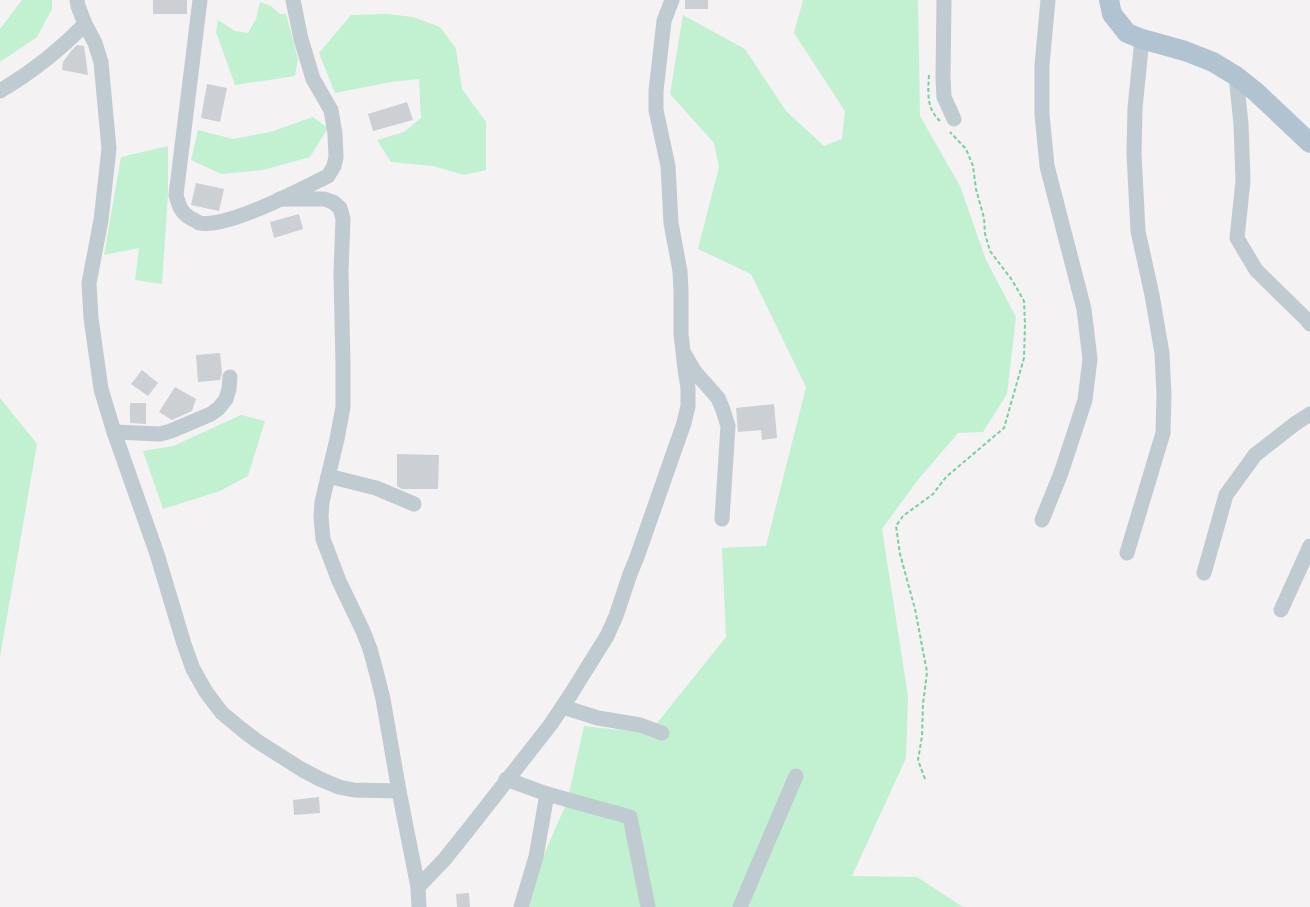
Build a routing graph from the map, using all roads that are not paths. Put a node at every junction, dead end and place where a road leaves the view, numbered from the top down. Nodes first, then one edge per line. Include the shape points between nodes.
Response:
1 (77, 0) edge
2 (200, 0) edge
3 (293, 0) edge
4 (672, 0) edge
5 (944, 0) edge
6 (1048, 0) edge
7 (1108, 0) edge
8 (85, 24) junction
9 (1142, 39) junction
10 (1236, 76) junction
11 (0, 90) edge
12 (948, 124) road end
13 (1310, 143) edge
14 (280, 199) junction
15 (1310, 324) edge
16 (682, 350) junction
17 (230, 377) dead end
18 (1310, 414) edge
19 (114, 432) junction
20 (328, 476) junction
21 (414, 504) dead end
22 (722, 519) dead end
23 (1042, 520) dead end
24 (1310, 546) edge
25 (1127, 553) dead end
26 (1204, 573) dead end
27 (1281, 610) dead end
28 (563, 707) junction
29 (662, 733) dead end
30 (796, 776) dead end
31 (506, 780) junction
32 (398, 791) junction
33 (547, 794) junction
34 (418, 888) junction
35 (419, 907) edge
36 (521, 907) edge
37 (648, 907) edge
38 (740, 907) edge

1 - 8 street
2 - 14 street via 176,195 179,208 198,223 216,223 253,212
3 - 14 street via 313,79 331,110 336,157 328,176
4 - 16 street via 664,21 656,110 668,166 671,223 680,271
5 - 12 street via 943,78
6 - 23 street via 1042,75 1047,166 1084,309 1090,358 1085,400
7 - 9 main road via 1112,14 1127,33
8 - 11 street via 47,60
8 - 19 street via 101,62 109,148 89,283 102,389
9 - 10 main road via 1213,62
9 - 25 street via 1134,154 1138,231 1162,353 1163,434
10 - 13 main road
10 - 15 street via 1243,181 1237,238 1256,270
14 - 20 street via 324,199 340,208 343,219 343,406
16 - 22 street via 695,372 718,398 728,426
16 - 28 street via 688,406 674,452 616,616
17 - 19 street via 226,399 211,414 160,434
18 - 26 street via 1255,455 1226,494
19 - 32 street via 158,554 184,644 206,692 240,728 275,754 314,776 354,790
20 - 21 street via 376,488
20 - 32 street via 321,517 323,539 370,649 383,699
24 - 27 street
28 - 29 street
28 - 31 street
30 - 38 street
31 - 33 street
31 - 34 street
32 - 34 street
33 - 36 street via 536,857
33 - 37 street via 630,817
34 - 35 street

